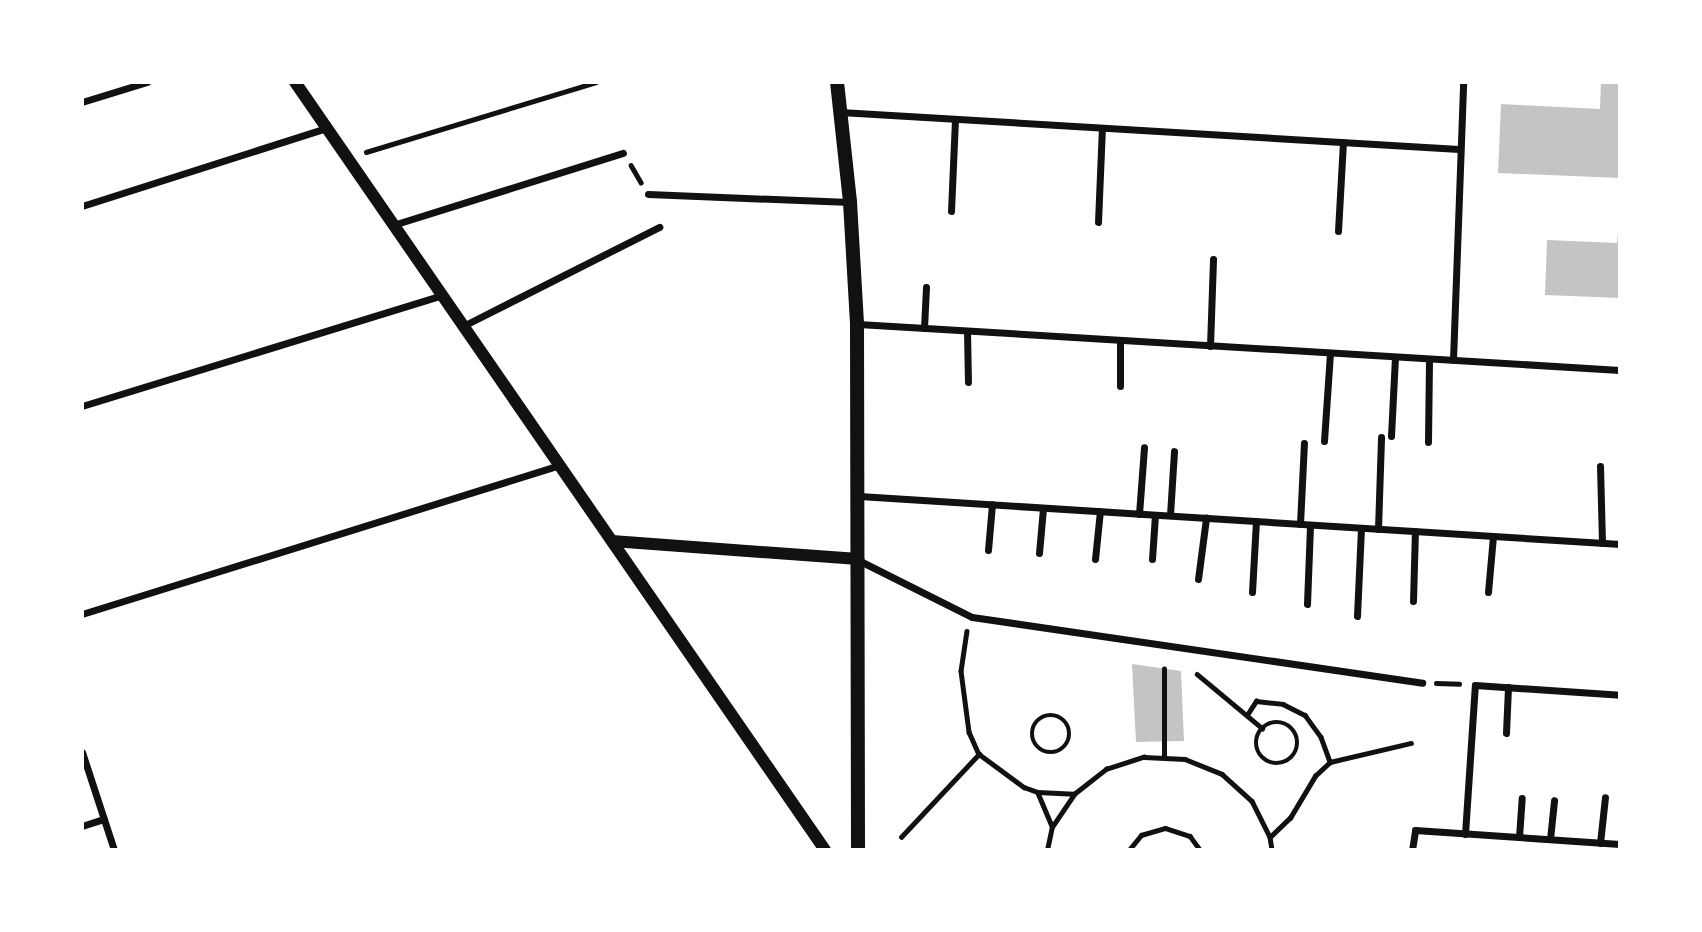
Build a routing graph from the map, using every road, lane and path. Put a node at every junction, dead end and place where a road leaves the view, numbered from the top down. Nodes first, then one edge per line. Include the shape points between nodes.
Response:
1 (148, 82) edge
2 (295, 82) edge
3 (596, 82) edge
4 (837, 82) edge
5 (1463, 82) edge
6 (82, 102) edge
7 (840, 112) junction
8 (955, 119) junction
9 (327, 128) junction
10 (1102, 128) junction
11 (1343, 142) junction
12 (1459, 149) junction
13 (623, 153) joint
14 (347, 158) junction
15 (648, 194) joint
16 (849, 202) junction
17 (82, 206) edge
18 (951, 211) dead end
19 (1097, 222) dead end
20 (393, 225) junction
21 (659, 228) dead end
22 (1338, 231) dead end
23 (1213, 259) dead end
24 (926, 287) dead end
25 (442, 295) junction
26 (857, 324) junction
27 (463, 326) junction
28 (924, 328) junction
29 (967, 331) junction
30 (1120, 340) junction
31 (1210, 346) junction
32 (1329, 353) junction
33 (1395, 357) junction
34 (1429, 359) junction
35 (1453, 360) junction
36 (1620, 370) edge
37 (968, 383) dead end
38 (1120, 386) dead end
39 (82, 406) edge
40 (1391, 436) dead end
41 (1381, 437) dead end
42 (1324, 441) dead end
43 (1428, 442) dead end
44 (1304, 443) dead end
45 (1143, 447) dead end
46 (1174, 451) dead end
47 (560, 466) junction
48 (1600, 466) dead end
49 (859, 496) junction
50 (992, 504) junction
51 (1043, 508) junction
52 (1100, 511) junction
53 (1139, 514) junction
54 (1155, 515) junction
55 (1170, 516) junction
56 (1206, 518) junction
57 (1256, 521) junction
58 (1300, 524) junction
59 (1310, 525) junction
60 (1361, 528) junction
61 (1378, 529) junction
62 (1415, 531) junction
63 (1493, 536) junction
64 (612, 541) junction
65 (1602, 543) junction
66 (1620, 544) edge
67 (988, 550) dead end
68 (1039, 553) dead end
69 (858, 559) junction
70 (1095, 559) dead end
71 (1152, 559) dead end
72 (1198, 579) dead end
73 (1252, 592) dead end
74 (1488, 592) dead end
75 (1413, 601) dead end
76 (1307, 604) dead end
77 (82, 614) edge
78 (1357, 615) dead end
79 (972, 617) junction
80 (1164, 669) dead end
81 (1197, 674) dead end
82 (1422, 683) joint
83 (1475, 685) junction
84 (1508, 687) junction
85 (1620, 695) edge
86 (1247, 715) junction
87 (1262, 728) junction
88 (1506, 733) dead end
89 (1411, 743) dead end
90 (1035, 745) joint
91 (82, 752) edge
92 (979, 754) junction
93 (1164, 758) junction
94 (1330, 762) junction
95 (1038, 792) junction
96 (1074, 794) junction
97 (1605, 797) dead end
98 (1522, 798) dead end
99 (1554, 800) dead end
100 (104, 819) junction
101 (82, 826) edge
102 (1052, 827) junction
103 (1465, 834) junction
104 (1270, 836) junction
105 (901, 837) dead end
106 (1519, 837) junction
107 (1550, 839) junction
108 (1600, 843) junction
109 (1620, 844) edge
110 (114, 850) edge
111 (825, 850) edge
112 (858, 850) edge
113 (1047, 850) edge
114 (1129, 850) edge
115 (1200, 850) edge
116 (1272, 850) edge
117 (1412, 850) edge

1 - 6 street
2 - 9 street
3 - 14 path
4 - 7 main road
5 - 12 street
7 - 8 street
7 - 16 main road
8 - 10 street
8 - 18 street
9 - 14 street
9 - 17 street
10 - 11 street
10 - 19 street
11 - 12 street
11 - 22 street
12 - 35 street
13 - 15 path
13 - 20 street
14 - 20 street
15 - 16 street
16 - 26 main road
20 - 25 street
21 - 27 street
23 - 31 street
24 - 28 street
25 - 27 street
25 - 39 street
26 - 28 street
26 - 49 main road
27 - 47 street
28 - 29 street
29 - 30 street
29 - 37 street
30 - 31 street
30 - 38 street
31 - 32 street
32 - 33 street
32 - 42 street
33 - 34 street
33 - 40 street
34 - 35 street
34 - 43 street
35 - 36 street
41 - 61 street
44 - 58 street
45 - 53 street
46 - 55 street
47 - 64 street
47 - 77 street
48 - 65 street
49 - 50 street
49 - 69 main road
50 - 51 street
50 - 67 street
51 - 52 street
51 - 68 street
52 - 53 street
52 - 70 street
53 - 54 street
54 - 55 street
54 - 71 street
55 - 56 street
56 - 57 street
56 - 72 street
57 - 58 street
57 - 73 street
58 - 59 street
59 - 60 street
59 - 76 street
60 - 61 street
60 - 78 street
61 - 62 street
62 - 63 street
62 - 75 street
63 - 65 street
63 - 74 street
64 - 69 street
64 - 111 street
65 - 66 street
69 - 79 street
69 - 112 main road
79 - 82 street
79 - 92 path via 961,671 969,732
80 - 93 path
81 - 86 path
82 - 83 path
83 - 84 street
83 - 103 street
84 - 85 street
84 - 88 street
86 - 87 path
86 - 94 path via 1256,701 1283,704 1305,715 1321,737
87 - 87 path via 1256,741 1264,759 1283,763 1295,755 1298,741 1293,729 1281,722
89 - 94 path
90 - 90 path via 1046,752 1059,752 1069,743 1069,725 1054,715 1042,717 1034,726
91 - 100 street
92 - 95 path
92 - 105 path
93 - 96 path via 1144,757 1106,769
93 - 104 path via 1185,759 1222,774 1252,801
94 - 104 path via 1315,776 1290,818
95 - 96 path
95 - 102 path
96 - 102 path
97 - 108 street
98 - 106 street
99 - 107 street
100 - 101 street
100 - 110 street
102 - 113 path
103 - 106 street
103 - 117 street via 1415,830
104 - 116 path
106 - 107 street
107 - 108 street
108 - 109 street
114 - 115 path via 1141,835 1165,828 1190,836

